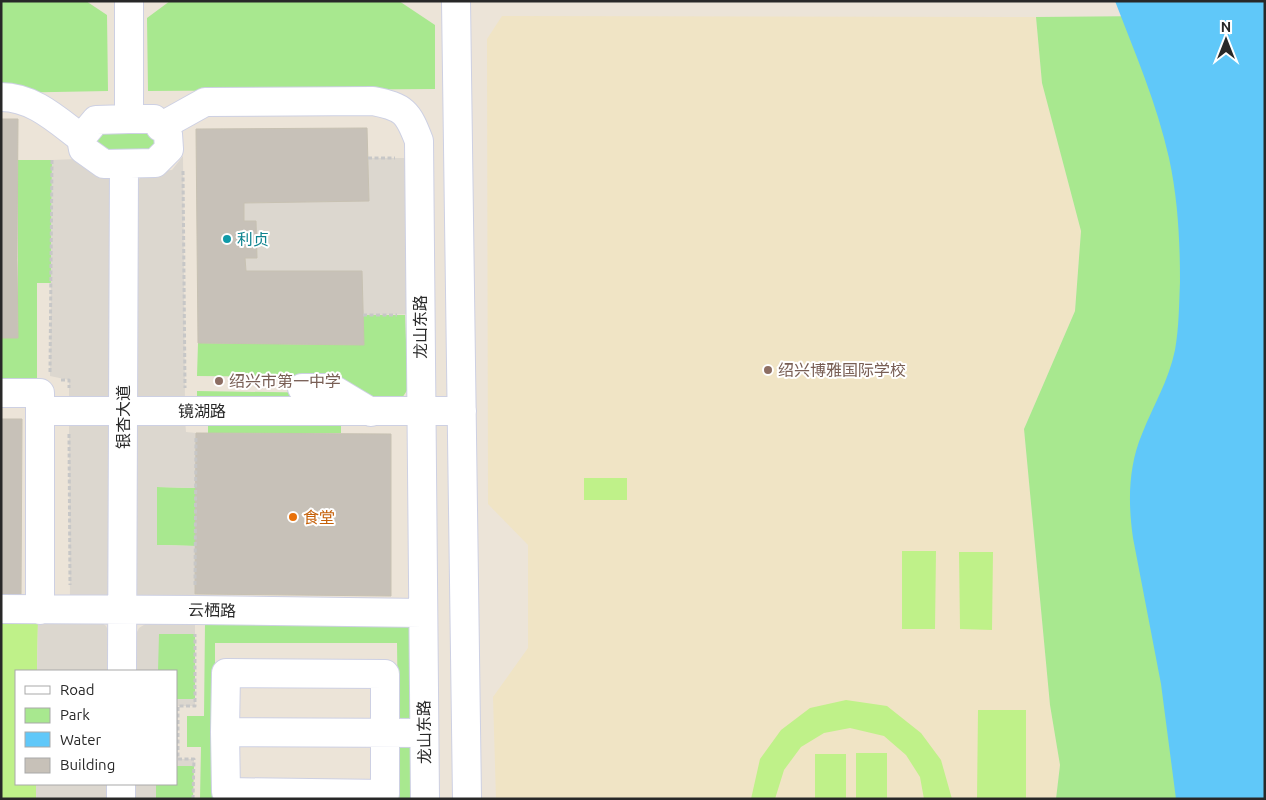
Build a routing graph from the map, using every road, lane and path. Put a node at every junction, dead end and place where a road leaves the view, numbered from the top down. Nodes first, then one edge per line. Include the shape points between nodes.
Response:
1 (129, 1) edge
2 (456, 1) edge
3 (1, 97) edge
4 (129, 119) junction
5 (160, 127) junction
6 (82, 138) junction
7 (124, 164) junction
8 (183, 166) dead end
9 (420, 314) junction
10 (363, 315) dead end
11 (302, 388) dead end
12 (1, 393) edge
13 (40, 411) junction
14 (123, 411) junction
15 (185, 411) junction
16 (462, 411) junction
17 (371, 412) junction
18 (421, 412) junction
19 (1, 609) edge
20 (40, 610) junction
21 (122, 610) junction
22 (195, 610) junction
23 (422, 613) junction
24 (122, 670) edge
25 (225, 732) junction
26 (385, 733) junction
27 (424, 733) junction
28 (121, 785) edge
29 (121, 799) edge
30 (193, 799) edge
31 (426, 799) edge
32 (467, 799) edge

1 - 4 street
2 - 16 street
3 - 6 street via 28,101
4 - 5 street via 154,119
4 - 6 street via 96,120
5 - 7 street via 168,134 169,149 155,163
5 - 9 street, 龙山东路 via 204,102 373,101 396,106 412,121 419,141
6 - 7 street via 83,149 104,164
7 - 14 street, 银杏大道
8 - 15 path
9 - 10 path
9 - 18 street, 龙山东路
11 - 17 street via 331,388
12 - 13 street via 40,393
13 - 14 street, 镜湖路
13 - 20 street
14 - 15 street, 镜湖路
14 - 21 street, 银杏大道
15 - 17 street, 镜湖路
15 - 22 path via 186,433 196,433
16 - 18 street, 镜湖路
16 - 32 street
17 - 18 street, 镜湖路
18 - 23 street, 龙山东路
19 - 20 street, 云栖路
20 - 21 street, 云栖路
21 - 22 street, 云栖路
21 - 24 street, 银杏大道
22 - 23 street, 云栖路
22 - 30 path via 195,706 178,706 178,759 194,759
23 - 27 street, 龙山东路
25 - 26 street
25 - 26 street via 226,673 385,674
25 - 26 street via 226,792 385,794
26 - 27 street
27 - 31 street, 龙山东路
28 - 29 street

